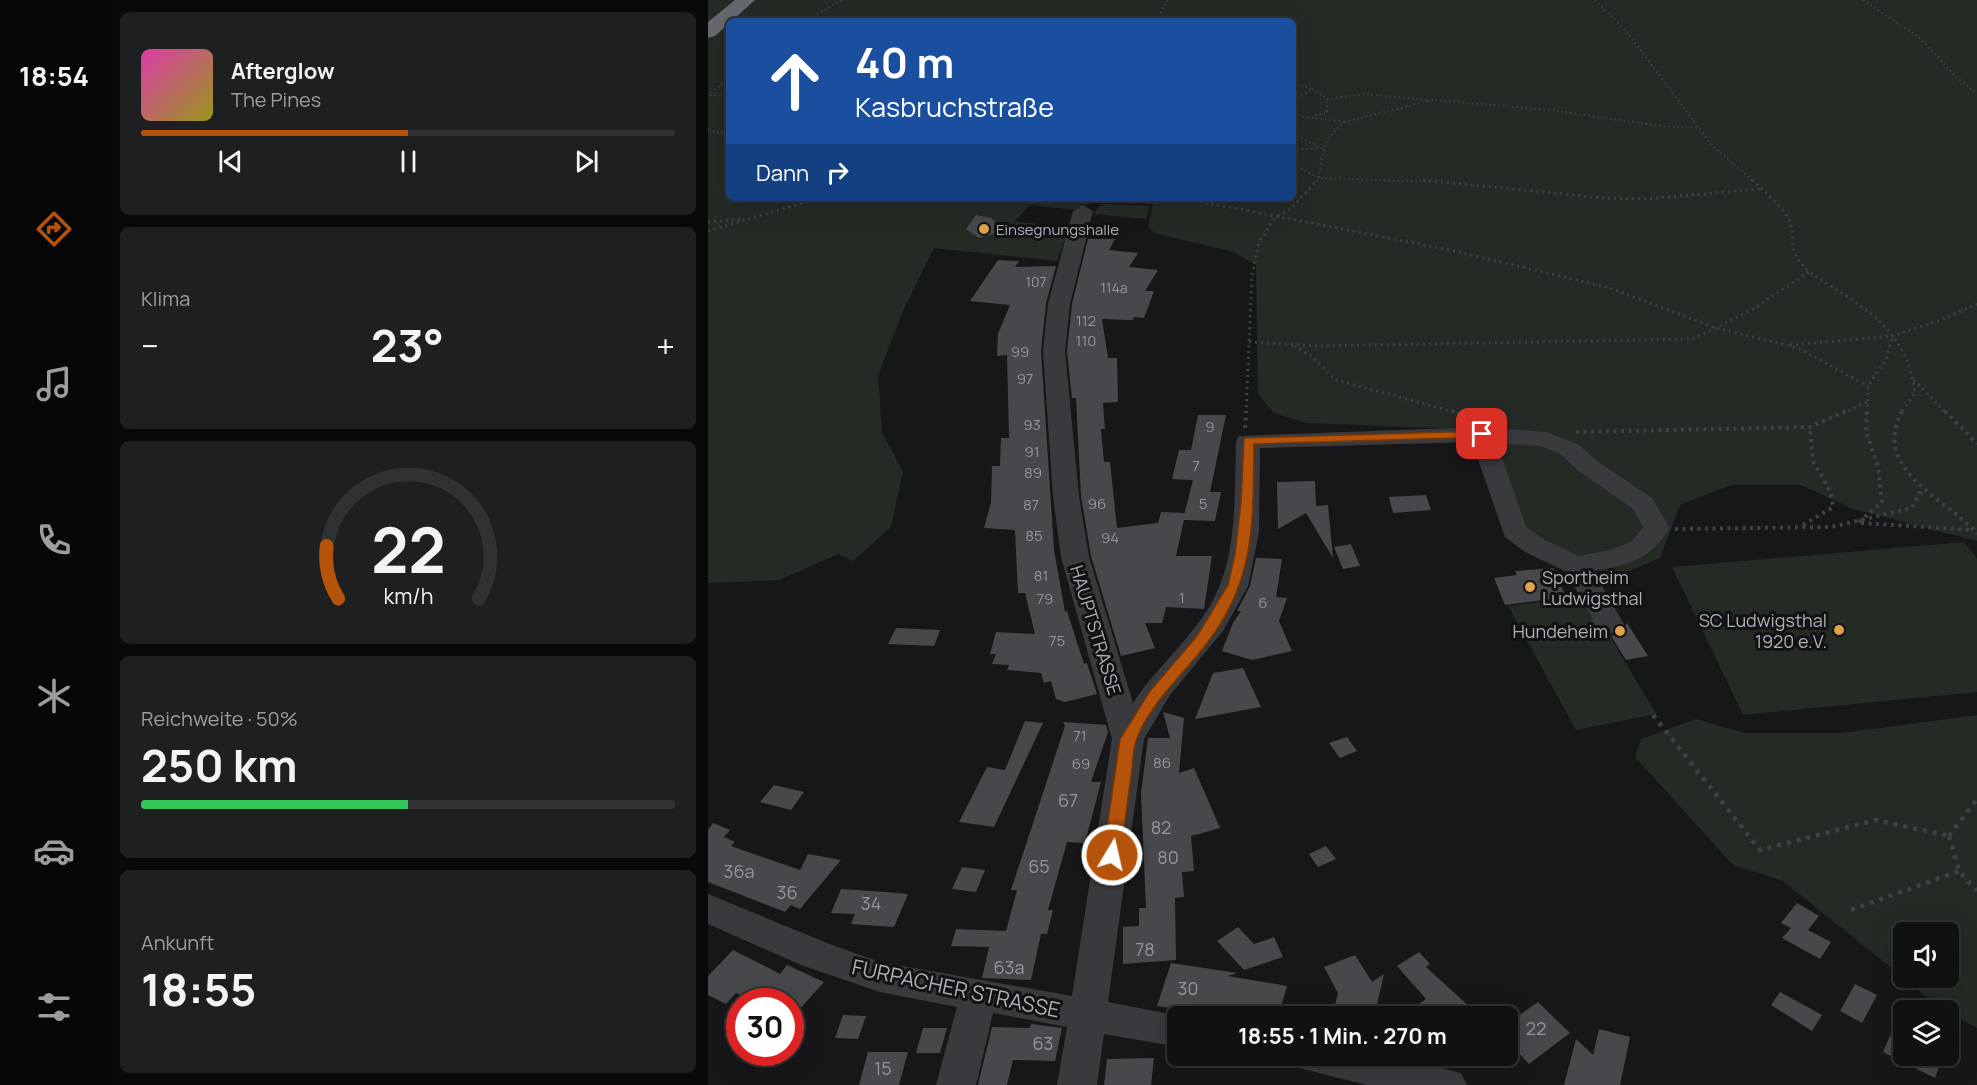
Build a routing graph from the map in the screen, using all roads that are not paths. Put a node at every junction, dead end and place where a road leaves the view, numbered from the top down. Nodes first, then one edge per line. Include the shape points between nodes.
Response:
1 (746, 0) edge
2 (766, 0) edge
3 (745, 18) edge
4 (708, 33) edge
5 (726, 35) edge
6 (708, 50) edge
7 (1083, 211) dead end
8 (1482, 434) junction
9 (1576, 565) junction
10 (1603, 625) dead end
11 (1164, 683) junction
12 (1114, 687) junction
13 (1128, 739) junction
14 (708, 908) edge
15 (979, 996) junction
16 (1086, 1014) junction
17 (1167, 1028) edge
18 (1359, 1066) edge
19 (956, 1085) edge
20 (1077, 1085) edge
21 (1447, 1085) edge

1 - 4 highway
2 - 3 highway
5 - 6 highway
7 - 12 street, HAUPTSTRASSE via 1059,304 1054,351 1075,557
8 - 9 street via 1514,531 1534,546
8 - 9 street via 1546,439 1569,449 1642,504 1657,528 1641,548 1616,558
8 - 11 street via 1248,441 1247,502 1235,585 1203,639
9 - 10 street via 1610,624
11 - 12 street
11 - 13 street
12 - 13 street, HAUPTSTRASSE
13 - 16 street, HAUPTSTRASSE
14 - 15 street, FURPACHER STRASSE via 852,968
15 - 16 street, FURPACHER STRASSE
15 - 19 street
16 - 17 street, FURPACHER STRASSE
16 - 20 street, HAUPTSTRASSE
18 - 21 street

